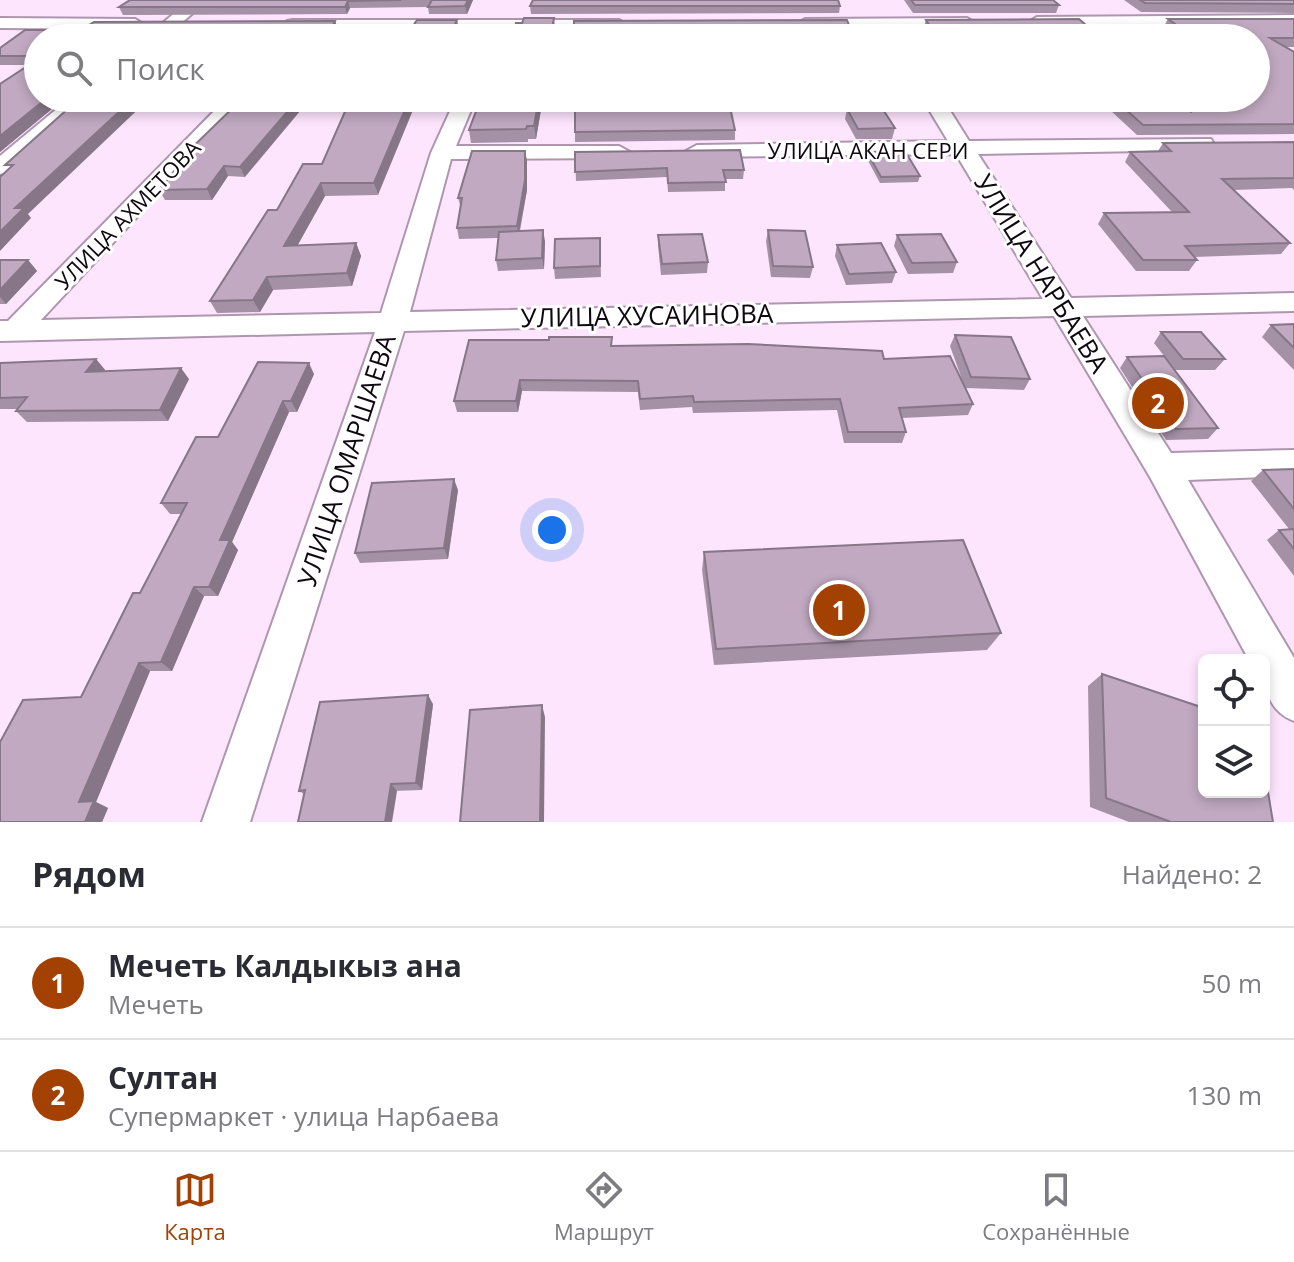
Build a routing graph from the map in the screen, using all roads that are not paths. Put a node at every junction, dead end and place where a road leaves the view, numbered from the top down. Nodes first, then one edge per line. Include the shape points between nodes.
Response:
1 (200, 0) edge
2 (871, 0) edge
3 (1198, 0) edge
4 (43, 6) dead end
5 (324, 8) edge
6 (1294, 20) edge
7 (1230, 21) junction
8 (5, 23) edge
9 (979, 23) edge
10 (1026, 23) edge
11 (88, 24) edge
12 (171, 24) edge
13 (309, 24) edge
14 (886, 24) edge
15 (968, 24) edge
16 (65, 112) edge
17 (224, 112) edge
18 (460, 112) edge
19 (941, 112) edge
20 (1231, 144) edge
21 (965, 149) junction
22 (680, 151) edge
23 (648, 152) edge
24 (442, 153) junction
25 (0, 167) edge
26 (1294, 302) edge
27 (1063, 307) junction
28 (393, 321) junction
29 (8, 331) edge
30 (1294, 463) edge
31 (1162, 467) junction
32 (1294, 699) edge
33 (226, 822) edge

1 - 12 street
2 - 14 street
3 - 7 street
4 - 8 street
5 - 13 street
6 - 7 street
7 - 10 street
8 - 11 street
9 - 15 street
16 - 25 street
17 - 29 street, УЛИЦА АХМЕТОВА
18 - 24 street, УЛИЦА ОМАРШАЕВА
19 - 21 street, УЛИЦА НАРБАЕВА
20 - 21 street, УЛИЦА АКАН СЕРИ
21 - 22 street, УЛИЦА АКАН СЕРИ
21 - 27 street, УЛИЦА НАРБАЕВА
23 - 24 street
24 - 28 street, УЛИЦА ОМАРШАЕВА
26 - 27 street, УЛИЦА ХУСАИНОВА
27 - 28 street, УЛИЦА ХУСАИНОВА
27 - 31 street, УЛИЦА НАРБАЕВА
28 - 29 street, УЛИЦА ХУСАИНОВА
28 - 33 street, УЛИЦА ОМАРШАЕВА
30 - 31 street
31 - 32 street, УЛИЦА НАРБАЕВА

